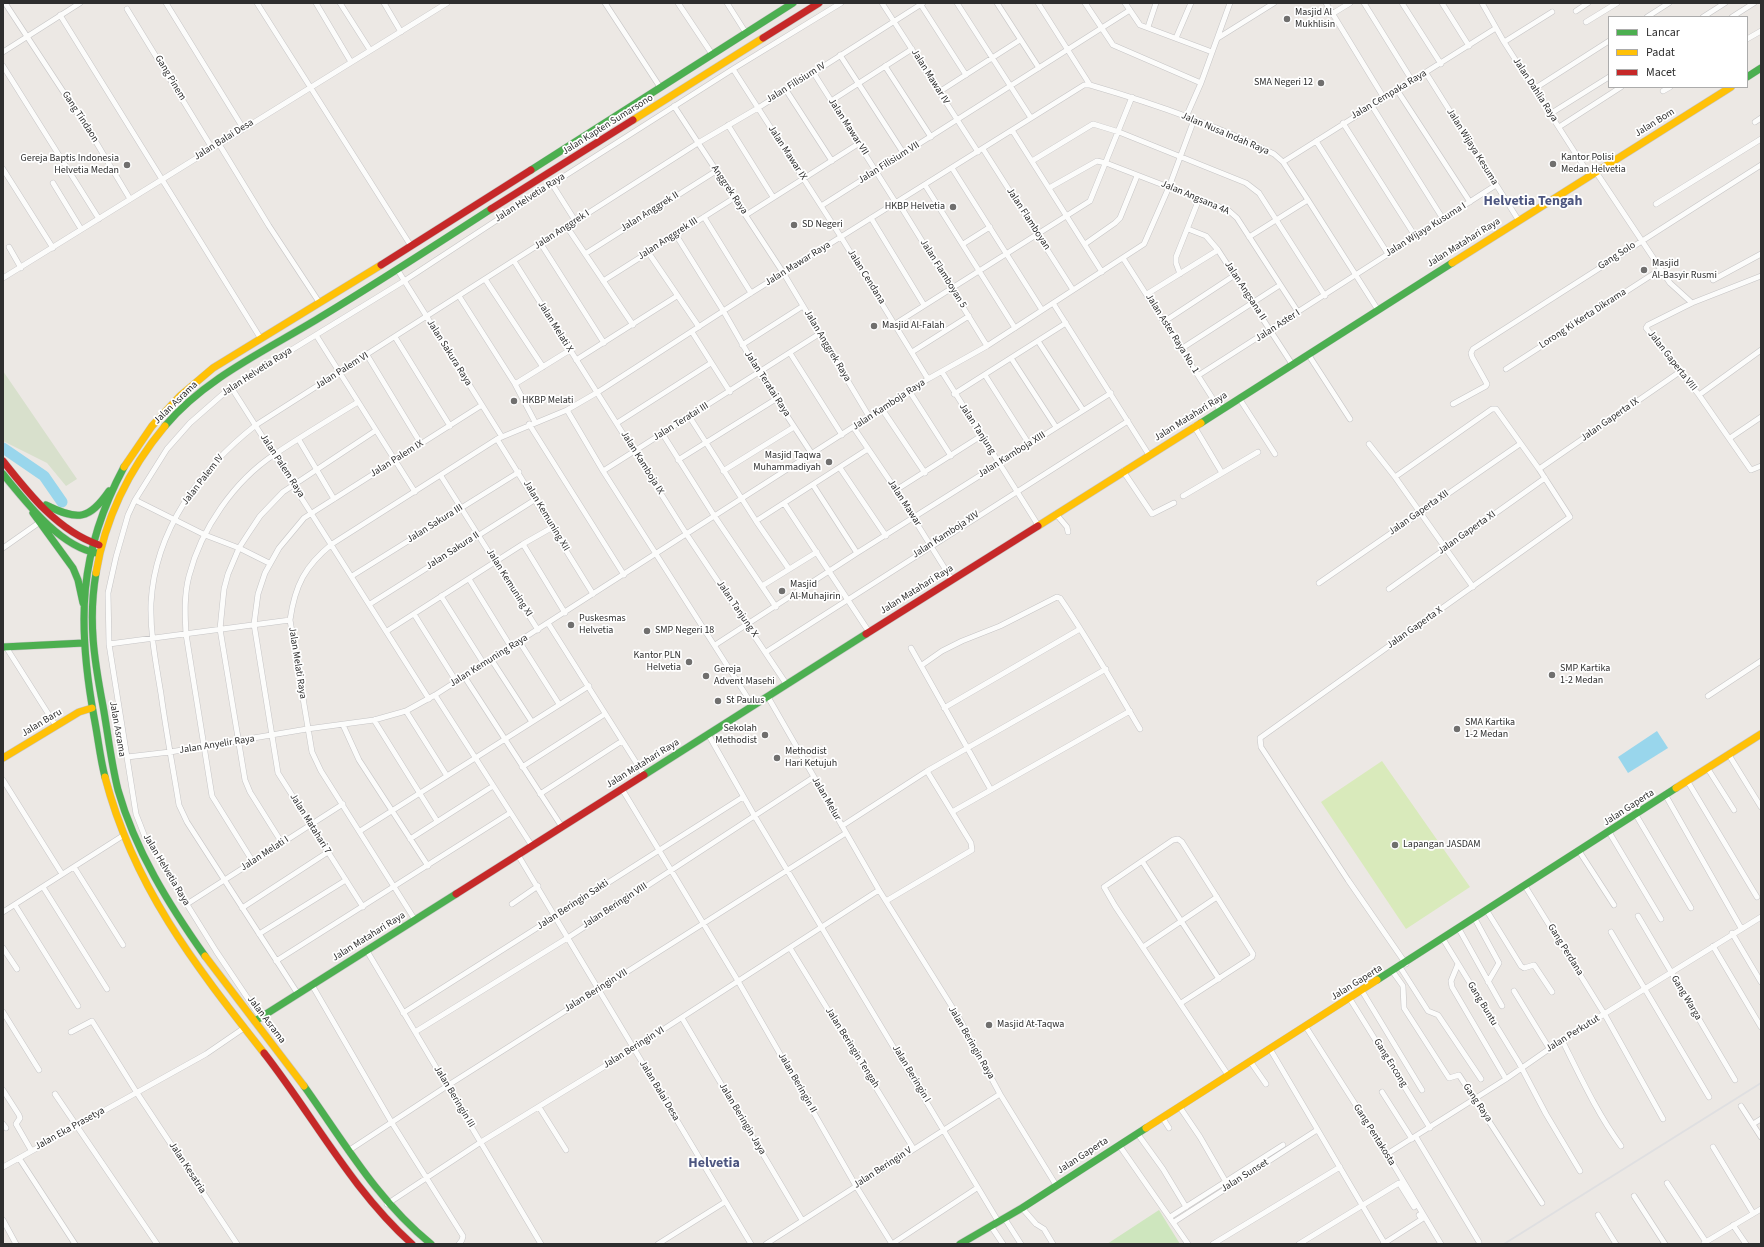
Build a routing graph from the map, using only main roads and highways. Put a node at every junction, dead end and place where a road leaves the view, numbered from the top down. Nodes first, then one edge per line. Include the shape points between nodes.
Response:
1 (793, 3) edge
2 (819, 3) edge
3 (1761, 68) edge
4 (1748, 76) edge
5 (1729, 88) edge
6 (1593, 174) joint
7 (403, 250) joint
8 (406, 263) joint
9 (3, 461) edge
10 (3, 474) edge
11 (112, 488) junction
12 (24, 500) junction
13 (37, 500) junction
14 (101, 546) junction
15 (91, 547) junction
16 (100, 554) junction
17 (83, 604) junction
18 (84, 643) junction
19 (4, 647) edge
20 (103, 706) junction
21 (92, 708) junction
22 (1761, 734) edge
23 (3, 758) edge
24 (258, 1019) junction
25 (412, 1244) edge
26 (431, 1244) edge
27 (960, 1244) edge

1 - 7 main road, Jalan Kapten Sumarsono
2 - 8 main road, Jalan Kapten Sumarsono
3 - 4 main road
5 - 6 main road, Jalan Bom
6 - 24 main road, Jalan Matahari Raya
7 - 11 main road, Jalan Asrama via 213,368 183,394 136,445
8 - 14 main road, Jalan Asrama via 202,390 152,440 122,488
9 - 13 main road
10 - 12 main road
11 - 13 main road via 92,512 84,514 59,511
11 - 15 main road, Jalan Asrama
12 - 15 main road via 79,548
12 - 17 main road via 73,568
13 - 15 main road
14 - 15 main road
14 - 16 main road, Jalan Asrama
15 - 16 main road
15 - 17 main road, Jalan Asrama
16 - 20 main road, Jalan Asrama via 92,591 91,618 92,642
17 - 18 main road, Jalan Asrama
18 - 19 main road
18 - 21 main road, Jalan Asrama
20 - 21 main road, Jalan Baru
20 - 24 main road, Jalan Asrama via 114,771 138,842 184,926
21 - 23 main road, Jalan Baru via 82,711
21 - 25 main road, Jalan Asrama via 104,772 124,835 173,932 311,1116 361,1190 379,1212
22 - 27 main road, Jalan Gaperta via 1393,972 1022,1208
24 - 26 main road, Jalan Asrama via 370,1184 387,1204

